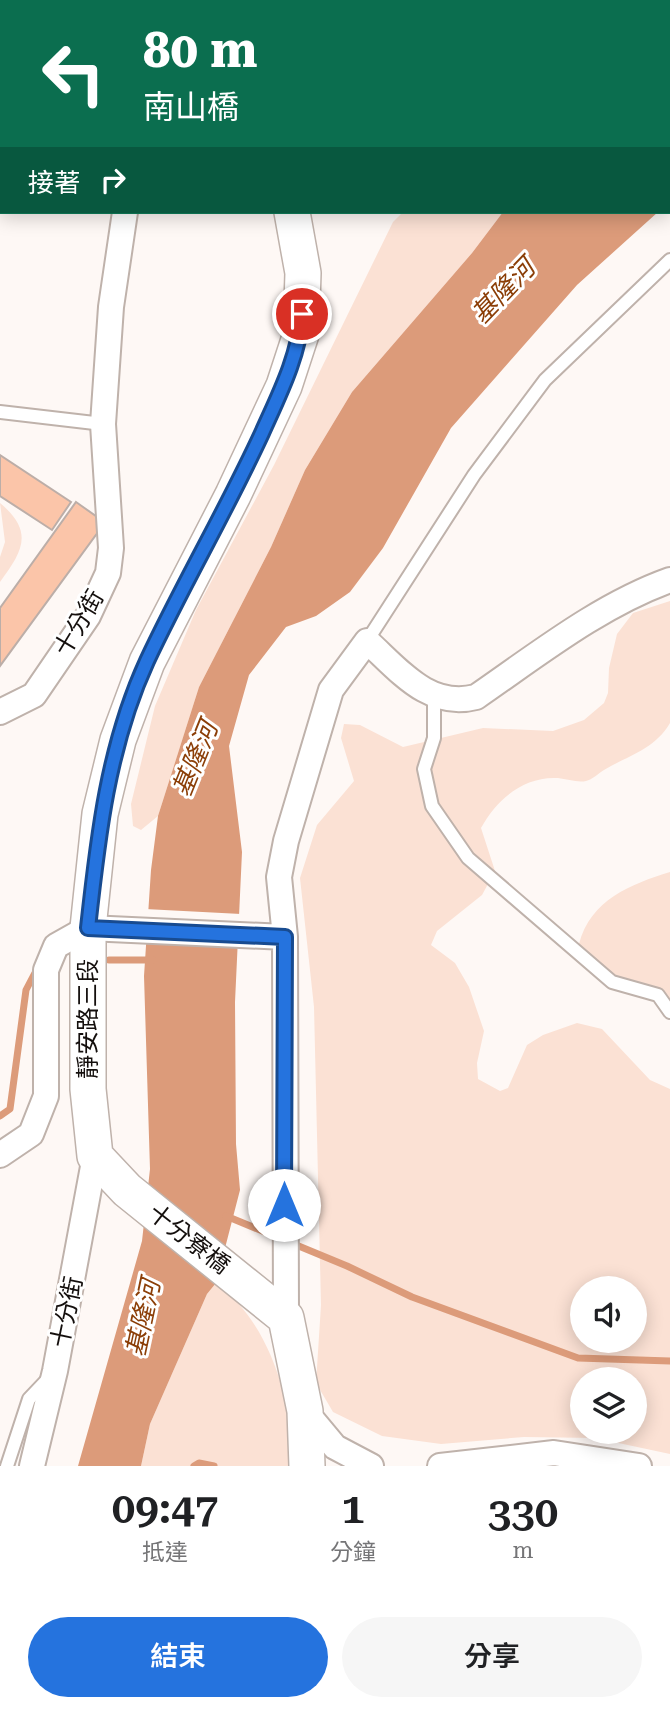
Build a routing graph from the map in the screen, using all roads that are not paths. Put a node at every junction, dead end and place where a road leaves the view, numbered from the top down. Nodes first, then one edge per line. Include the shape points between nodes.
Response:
1 (125, 214) edge
2 (292, 214) edge
3 (670, 260) edge
4 (0, 412) edge
5 (103, 424) junction
6 (669, 577) edge
7 (367, 641) junction
8 (434, 697) junction
9 (0, 712) edge
10 (88, 928) junction
11 (285, 937) junction
12 (670, 1012) edge
13 (0, 1155) edge
14 (95, 1156) junction
15 (286, 1318) junction
16 (55, 1371) junction
17 (305, 1411) junction
18 (7, 1466) edge
19 (32, 1466) edge
20 (307, 1466) edge
21 (370, 1466) edge
22 (440, 1466) edge
23 (639, 1466) edge

1 - 5 street, 十分街 via 111,307
2 - 10 main road, 靜安路三段 via 303,273 300,334 284,386 147,662 118,740 100,814
3 - 7 lane via 545,380 474,475
4 - 5 lane
5 - 9 street, 十分街 via 111,548 108,573 88,616 34,695
6 - 8 street via 574,630 476,697 458,701
7 - 8 street
7 - 11 street via 331,690 289,829 279,877
8 - 12 lane via 434,738 424,769 432,806 468,858 612,982 657,995
10 - 11 street
10 - 13 street via 56,946 46,970 46,1096 31,1133
10 - 14 main road, 靜安路三段 via 88,1089
11 - 15 street
14 - 15 main road, 十分寮橋 via 127,1190
14 - 16 street, 十分街
15 - 17 main road
16 - 18 lane via 29,1399
16 - 19 street, 十分街
17 - 20 main road
17 - 21 street via 335,1447
22 - 23 street via 554,1453

